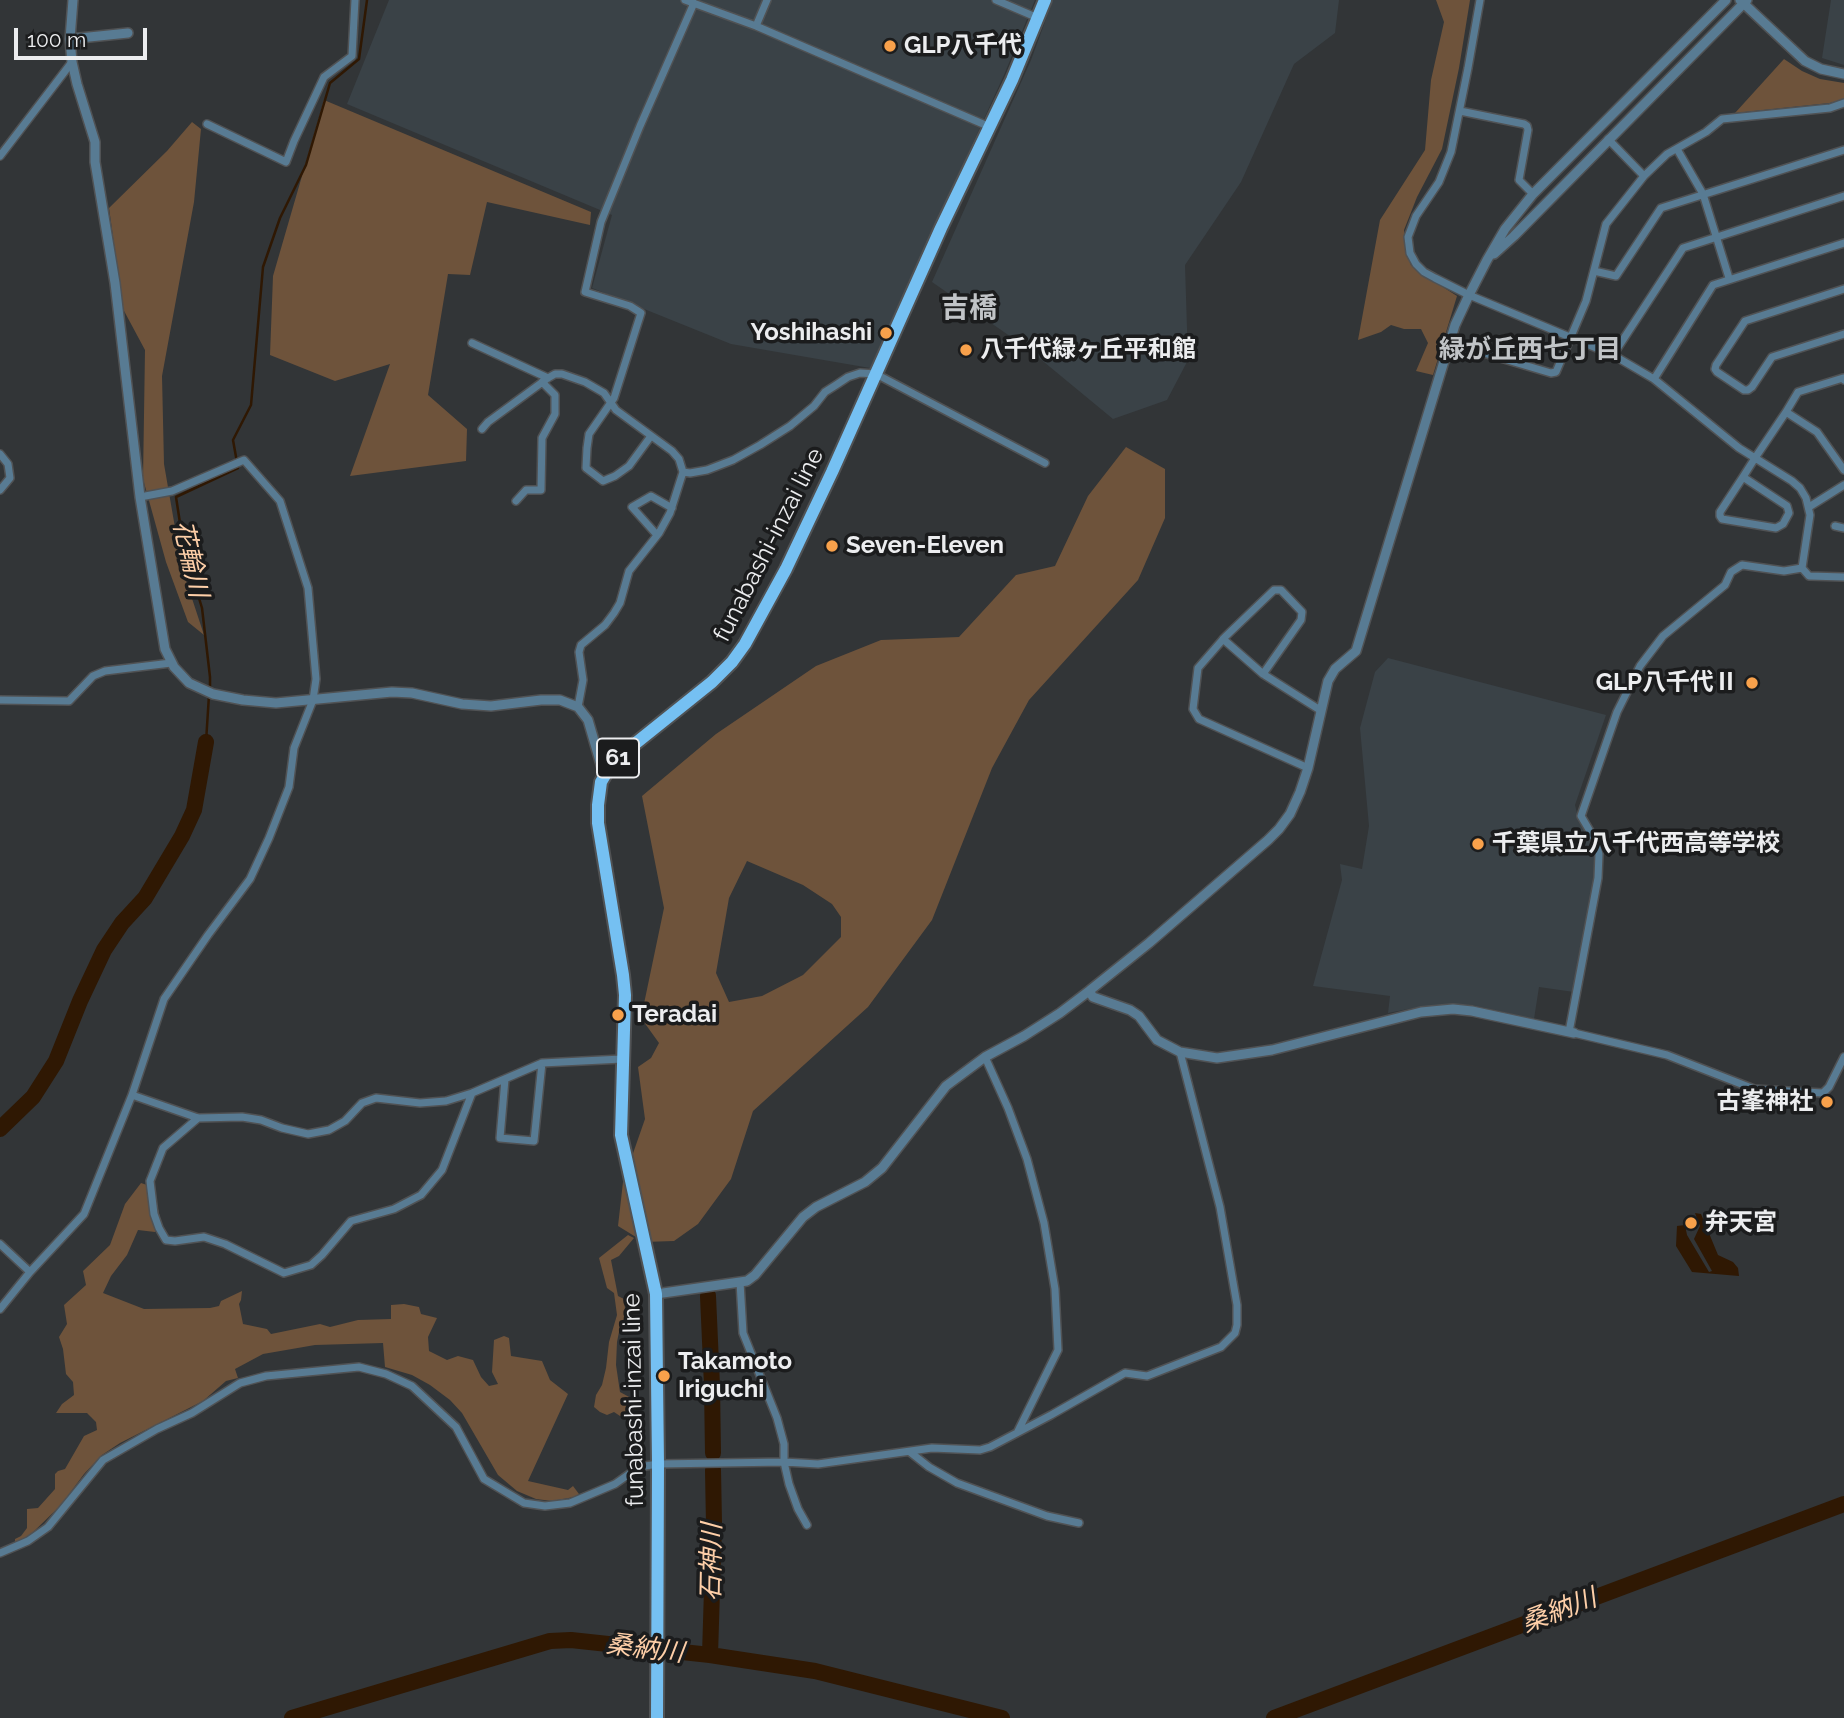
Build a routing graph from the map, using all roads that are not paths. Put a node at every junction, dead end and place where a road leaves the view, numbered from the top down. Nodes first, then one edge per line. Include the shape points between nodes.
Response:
1 (74, 0) edge
2 (355, 0) edge
3 (685, 0) edge
4 (767, 0) edge
5 (996, 0) edge
6 (1045, 0) edge
7 (1480, 0) edge
8 (1726, 0) edge
9 (1743, 1) edge
10 (694, 3) junction
11 (1038, 18) junction
12 (756, 26) junction
13 (128, 33) dead end
14 (70, 38) junction
15 (72, 62) junction
16 (1844, 74) edge
17 (1844, 103) edge
18 (1460, 111) junction
19 (207, 124) dead end
20 (990, 127) junction
21 (1608, 139) junction
22 (1677, 149) junction
23 (1844, 150) edge
24 (0, 156) edge
25 (1644, 176) junction
26 (1532, 194) junction
27 (1703, 194) junction
28 (1844, 196) edge
29 (1716, 236) junction
30 (1844, 243) edge
31 (1487, 260) junction
32 (1594, 271) junction
33 (1729, 278) junction
34 (1844, 289) edge
35 (1469, 295) junction
36 (1844, 334) edge
37 (1572, 337) junction
38 (472, 343) dead end
39 (1450, 343) junction
40 (1614, 355) junction
41 (876, 374) junction
42 (1844, 378) edge
43 (1654, 379) junction
44 (545, 380) junction
45 (611, 403) junction
46 (1786, 412) junction
47 (482, 429) dead end
48 (651, 436) junction
49 (0, 454) edge
50 (1755, 458) junction
51 (1045, 463) dead end
52 (1844, 470) edge
53 (684, 472) junction
54 (1743, 477) junction
55 (1844, 485) edge
56 (0, 491) edge
57 (140, 497) junction
58 (516, 501) dead end
59 (1809, 507) junction
60 (672, 508) junction
61 (1835, 526) dead end
62 (1844, 528) edge
63 (657, 535) junction
64 (1802, 568) junction
65 (1844, 577) edge
66 (1223, 639) junction
67 (172, 663) junction
68 (1263, 674) junction
69 (0, 700) edge
70 (313, 700) junction
71 (578, 706) junction
72 (1320, 710) junction
73 (1308, 768) junction
74 (604, 775) junction
75 (1088, 991) junction
76 (1572, 1033) junction
77 (1180, 1052) junction
78 (985, 1057) junction
79 (1844, 1057) edge
80 (622, 1059) junction
81 (542, 1063) junction
82 (505, 1079) junction
83 (472, 1093) junction
84 (132, 1095) junction
85 (198, 1118) junction
86 (0, 1244) edge
87 (30, 1272) junction
88 (740, 1282) junction
89 (656, 1294) junction
90 (0, 1309) edge
91 (1018, 1432) junction
92 (909, 1452) junction
93 (784, 1462) junction
94 (658, 1464) junction
95 (1079, 1523) dead end
96 (807, 1525) dead end
97 (0, 1553) edge
98 (657, 1718) edge

1 - 14 street
2 - 19 street via 352,55 324,77 286,162
3 - 10 street
4 - 12 street
5 - 11 street
6 - 11 main road, funabashi-inzai line / 61
7 - 18 street
8 - 26 street
9 - 16 street via 1805,61
9 - 21 street
10 - 12 street
10 - 45 street via 601,222 590,265 586,292 641,313
11 - 20 main road, funabashi-inzai line / 61
12 - 20 street
13 - 14 street
14 - 15 street
15 - 24 street
15 - 57 street via 95,142
17 - 22 street via 1722,119
18 - 26 street via 1527,126 1519,180
18 - 35 street via 1445,170 1408,237 1410,253 1424,272
20 - 41 main road, funabashi-inzai line / 61
21 - 25 street
21 - 31 street
22 - 25 street
22 - 27 street
23 - 27 street
25 - 32 street via 1606,224
26 - 31 street
27 - 29 street
27 - 32 street via 1661,208 1616,276
28 - 29 street
29 - 33 street
29 - 40 street via 1683,248
30 - 33 street
31 - 35 street
32 - 37 street
33 - 43 street via 1713,285
34 - 36 street via 1745,321 1715,369 1748,390 1772,357
35 - 37 street
35 - 39 street
37 - 39 street via 1556,373
37 - 40 street
38 - 44 street
39 - 72 street via 1356,651 1328,681
40 - 43 street
41 - 51 street
41 - 53 street via 860,373 842,381 790,426 733,460 707,470
41 - 74 main road, funabashi-inzai line / 61 via 786,569 746,644 712,682 616,759
42 - 46 street via 1798,392
43 - 50 street
44 - 45 street via 562,374 604,393
44 - 47 street
44 - 58 street via 555,395 555,414 542,438 541,490 526,490
45 - 48 street
45 - 48 street via 589,434 586,468 603,481 629,466
46 - 50 street
46 - 52 street via 1817,432
48 - 53 street via 672,451
49 - 56 street via 8,464 10,478
50 - 54 street
50 - 59 street via 1792,481
53 - 60 street
54 - 54 street via 1720,512 1722,519 1776,528 1783,524 1787,506
55 - 59 street
57 - 67 street via 165,649
57 - 70 street via 172,491 244,460 280,501 308,588 316,679
59 - 64 street
60 - 63 street
60 - 63 street via 650,496 632,507
61 - 62 street
63 - 71 street via 629,571 614,613 581,645 583,680
64 - 65 street via 1809,576
64 - 76 street via 1784,571 1742,565 1731,572 1725,585 1663,636 1640,666 1617,712 1581,816 1600,854
66 - 68 street
66 - 68 street via 1274,590 1281,590 1302,612 1301,620
66 - 73 street via 1198,668 1193,709 1199,719
67 - 69 street via 105,671 93,676 69,701
67 - 70 street via 189,683 213,694 265,702
68 - 72 street
70 - 71 street via 392,692 481,706 541,700
70 - 84 street via 294,748 289,787 269,838 250,878 164,999
71 - 74 street via 588,720
72 - 73 street
73 - 75 street via 1290,814 1268,840
74 - 80 main road, funabashi-inzai line / 61 via 598,823 624,985
75 - 77 street via 1130,1010 1157,1040
75 - 78 street
76 - 77 street via 1453,1009 1409,1014 1272,1050 1217,1058
76 - 79 street via 1667,1055 1754,1089 1822,1093
77 - 91 street via 1220,1207 1237,1305 1235,1333 1220,1347 1147,1376 1125,1373
78 - 88 street via 946,1086 882,1168 803,1217 755,1275
78 - 91 street via 1027,1159 1055,1289 1058,1350
80 - 81 street
80 - 89 main road, funabashi-inzai line / 61 via 621,1135
81 - 82 street
81 - 82 street via 534,1141 500,1138
82 - 83 street
83 - 85 street via 420,1103 376,1098 362,1103 329,1130 308,1134 242,1117
83 - 85 street via 442,1170 421,1195 394,1209 351,1221 310,1265 284,1273 204,1237 166,1240 159,1228 150,1181 163,1148
84 - 85 street
84 - 87 street via 84,1214
86 - 87 street
87 - 90 street
88 - 89 street
88 - 93 street via 743,1333 777,1418
89 - 94 main road, funabashi-inzai line / 61
91 - 92 street via 980,1450
92 - 93 street via 818,1464
92 - 95 street via 957,1483
93 - 94 street
93 - 96 street
94 - 97 street via 639,1467 615,1484 570,1503 524,1503 484,1479 456,1427 412,1386 359,1367 267,1376 240,1382 103,1460 48,1527
94 - 98 main road, funabashi-inzai line / 61

